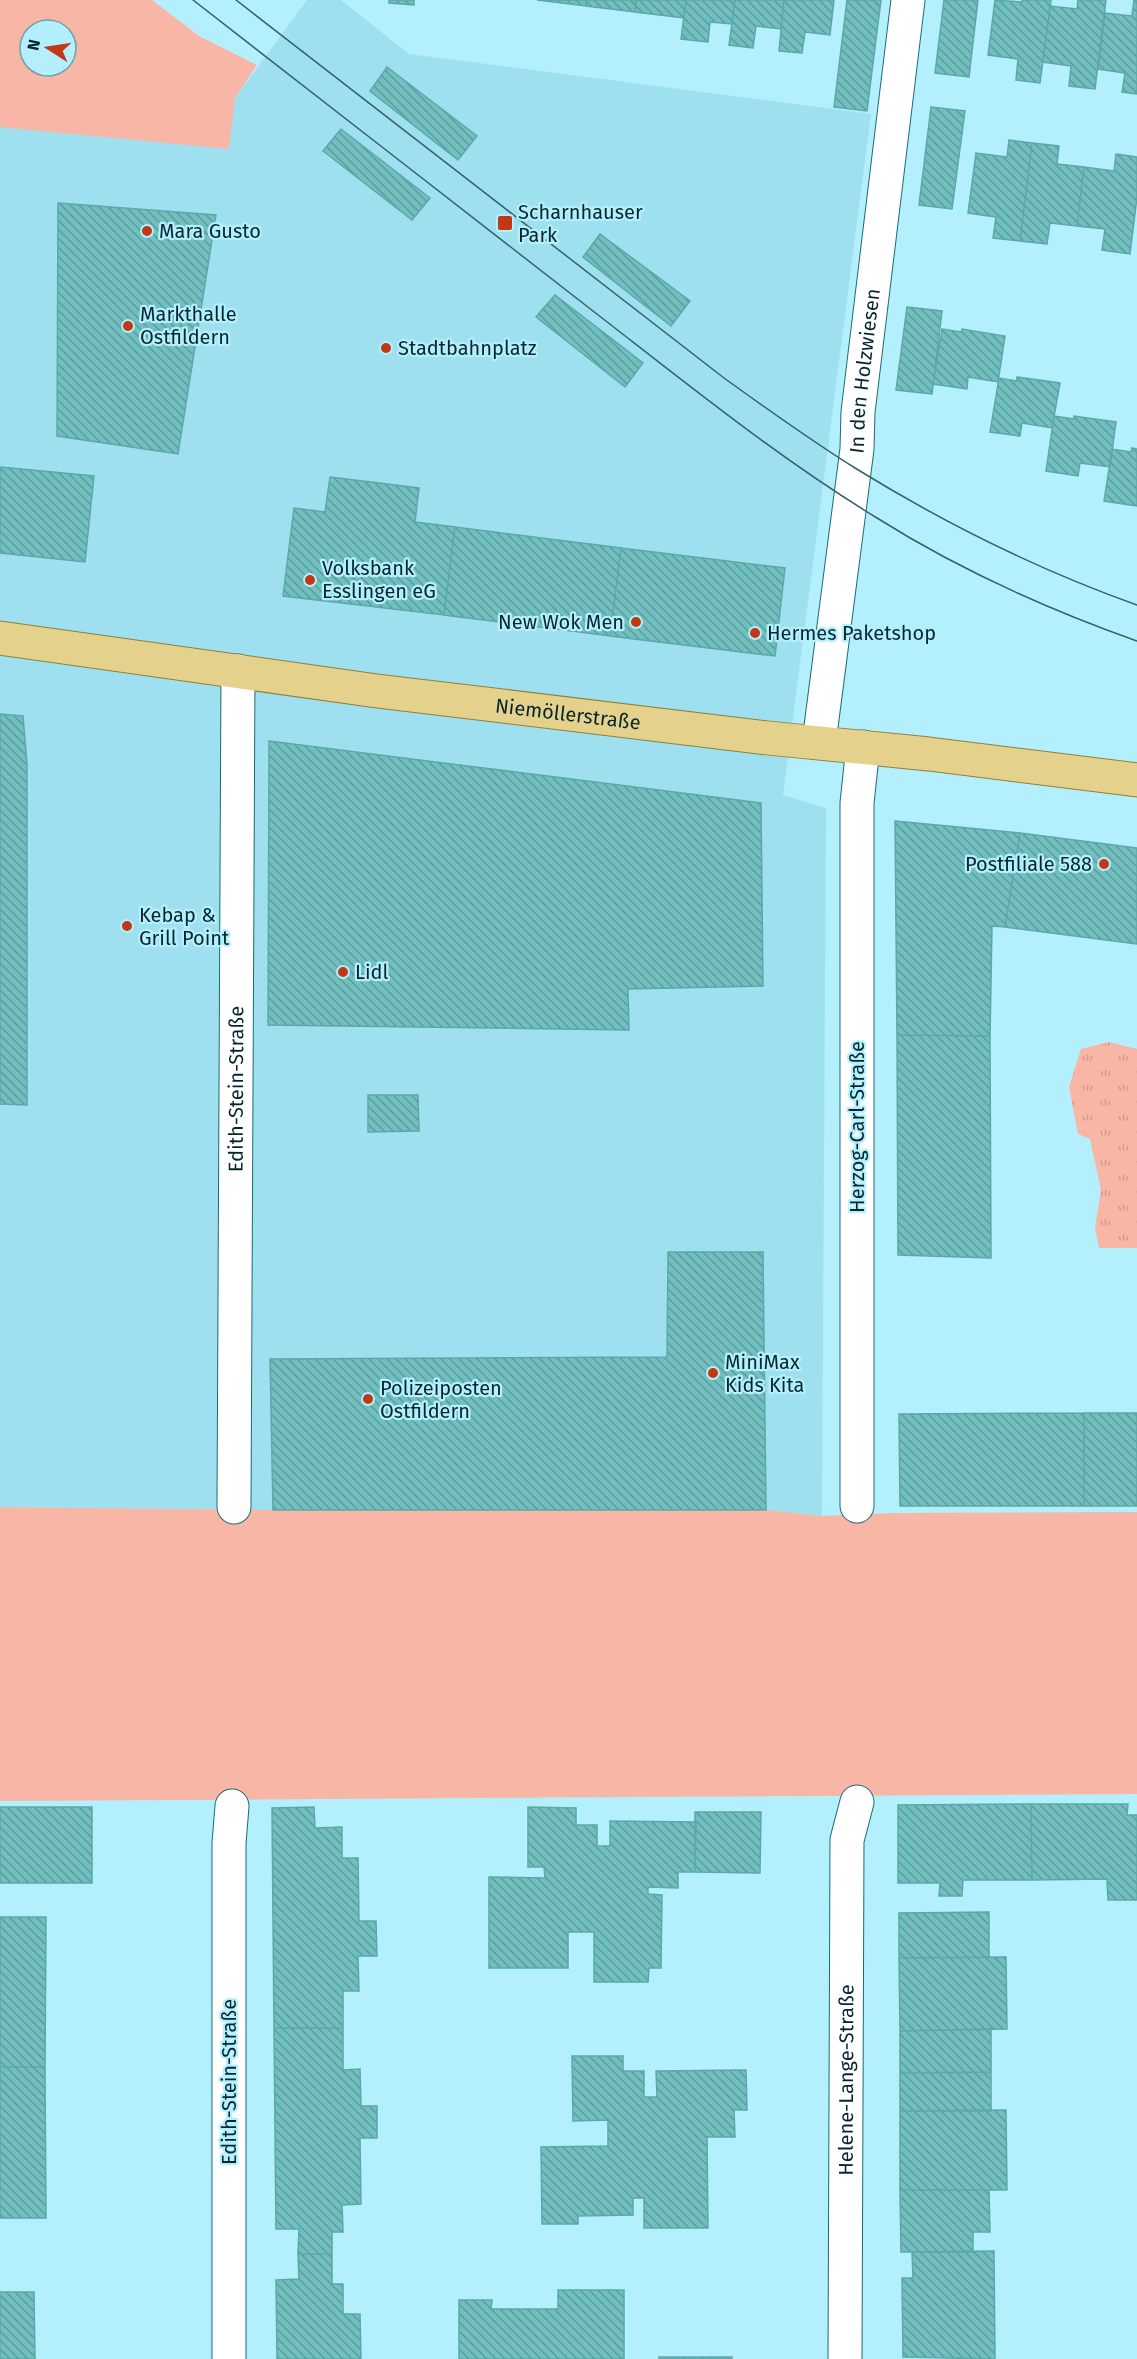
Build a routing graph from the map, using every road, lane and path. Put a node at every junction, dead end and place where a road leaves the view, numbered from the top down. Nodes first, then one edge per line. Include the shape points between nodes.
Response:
1 (908, 0) edge
2 (0, 638) edge
3 (238, 671) junction
4 (819, 742) junction
5 (863, 747) junction
6 (1137, 780) edge
7 (234, 1506) dead end
8 (857, 1506) dead end
9 (857, 1802) dead end
10 (232, 1806) dead end
11 (229, 2359) edge
12 (845, 2359) edge

1 - 4 street, In den Holzwiesen
2 - 3 main road, Niemöllerstraße
3 - 4 main road, Niemöllerstraße
3 - 7 street, Edith-Stein-Straße
4 - 5 main road, Niemöllerstraße
5 - 6 main road, Niemöllerstraße
5 - 8 street, Herzog-Carl-Straße via 857,803
9 - 12 street, Helene-Lange-Straße via 847,1840
10 - 11 street, Edith-Stein-Straße

